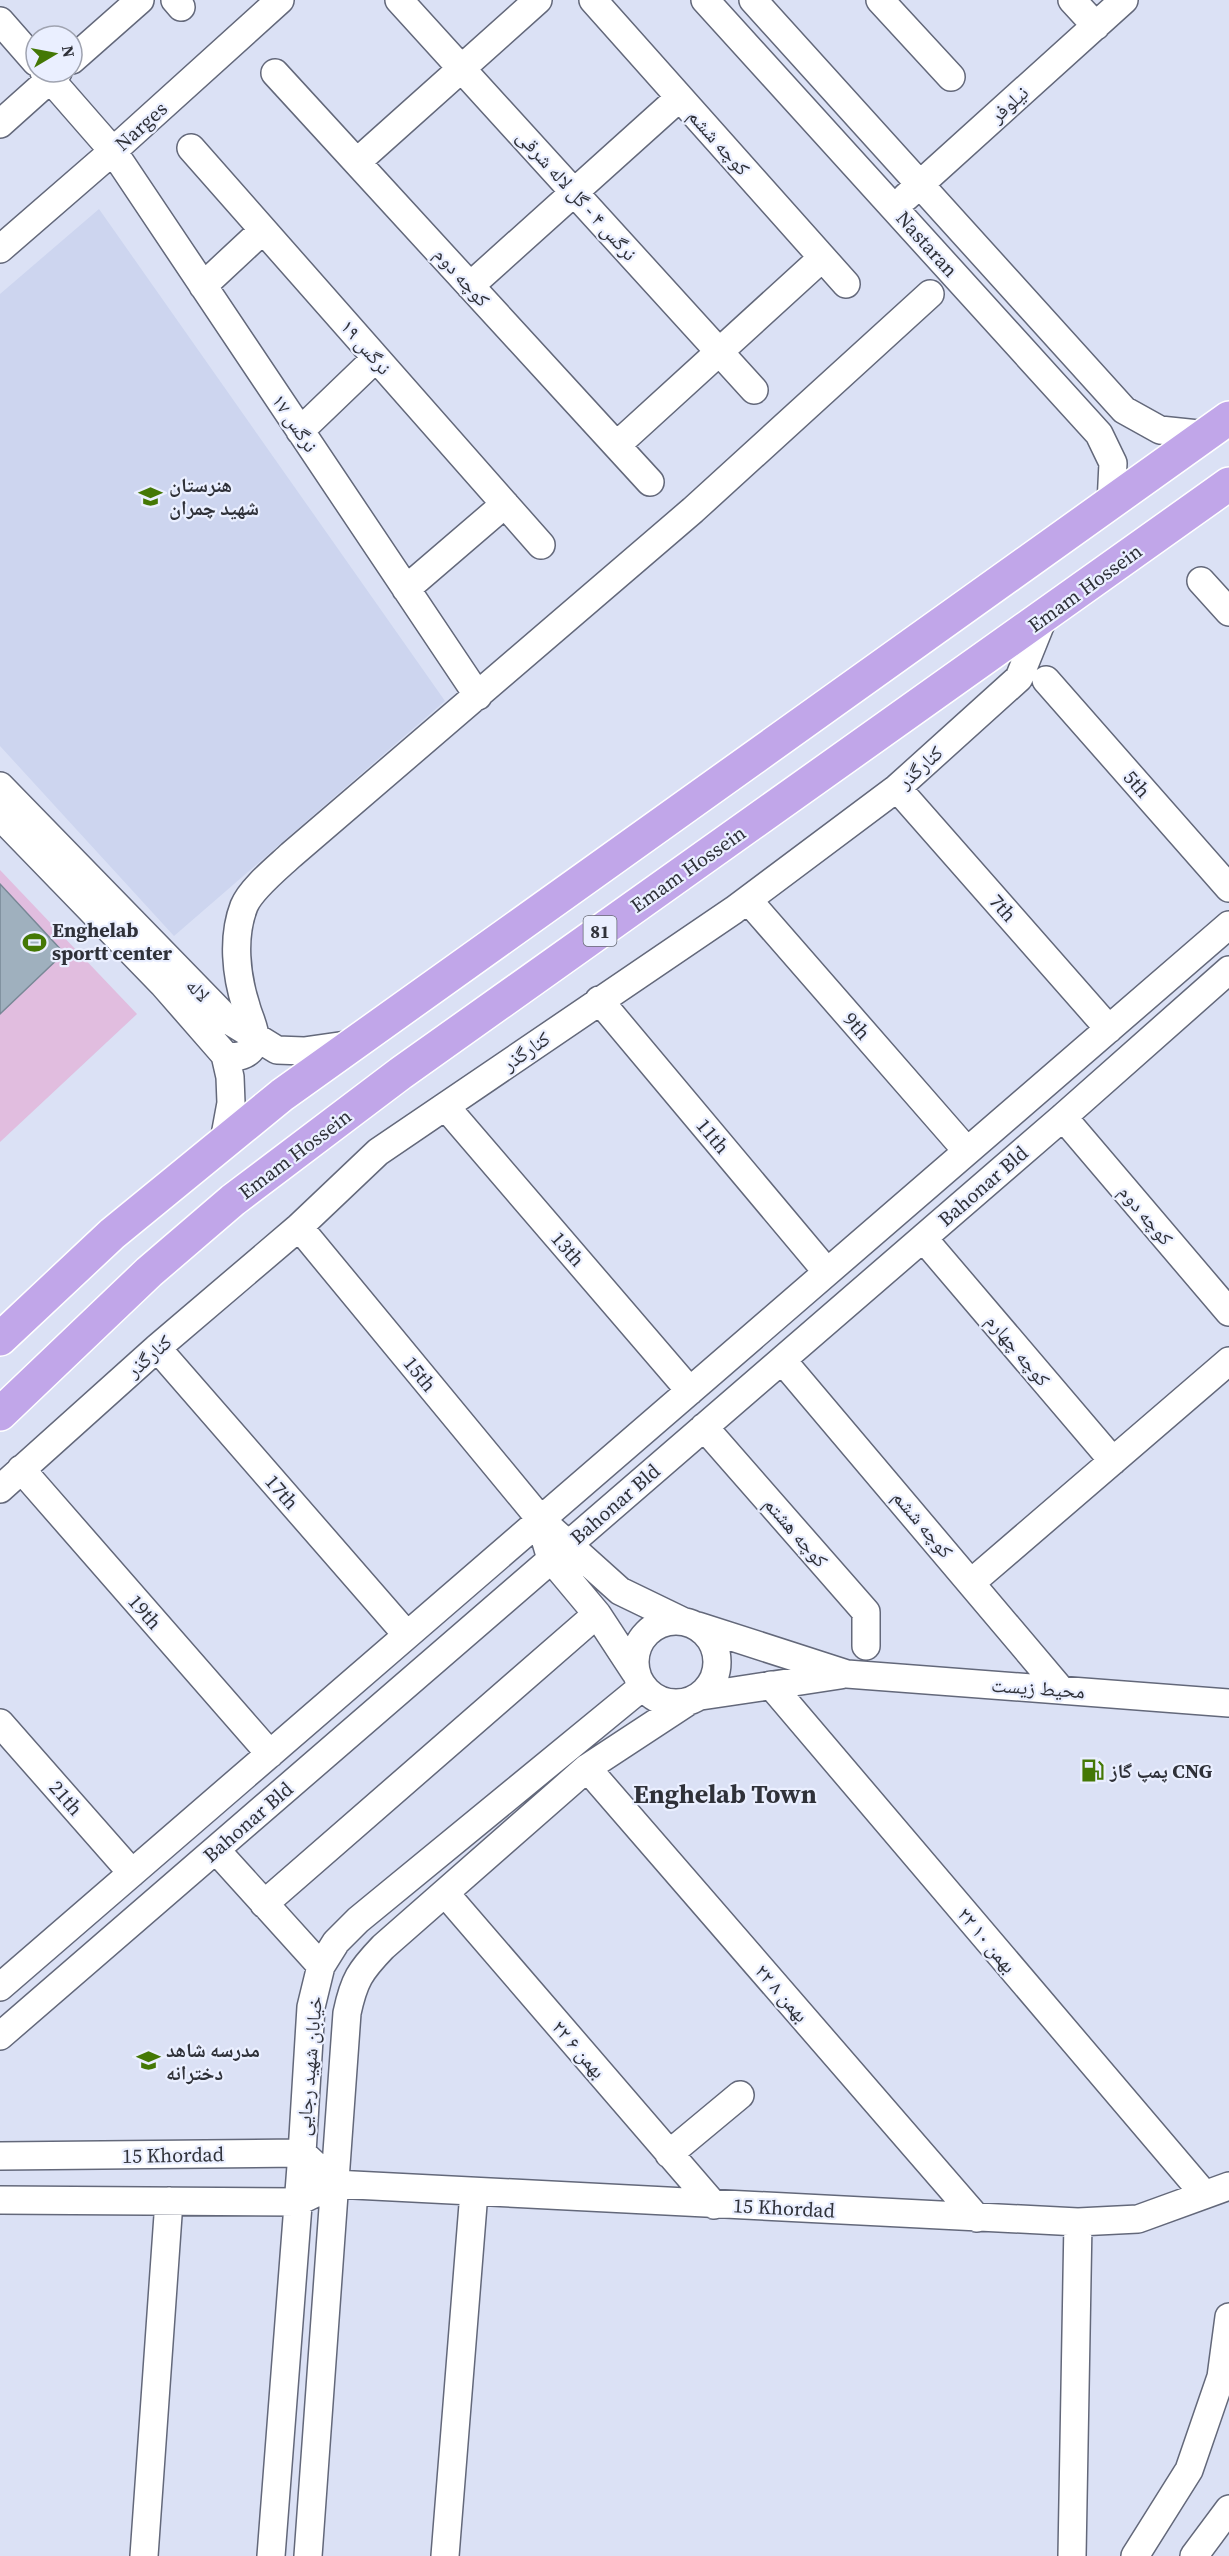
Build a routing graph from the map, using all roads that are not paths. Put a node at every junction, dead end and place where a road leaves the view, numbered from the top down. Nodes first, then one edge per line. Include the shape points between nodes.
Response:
1 (140, 0) edge
2 (280, 0) edge
3 (399, 0) edge
4 (538, 0) edge
5 (593, 0) edge
6 (705, 0) edge
7 (753, 0) edge
8 (880, 0) edge
9 (1072, 0) edge
10 (1124, 0) edge
11 (0, 21) edge
12 (1095, 26) junction
13 (24, 47) edge
14 (84, 49) edge
15 (462, 70) junction
16 (275, 73) dead end
17 (951, 77) dead end
18 (35, 84) edge
19 (58, 84) edge
20 (679, 98) junction
21 (0, 124) edge
22 (191, 148) dead end
23 (113, 151) junction
24 (357, 162) junction
25 (920, 185) junction
26 (573, 191) junction
27 (895, 208) junction
28 (263, 230) junction
29 (0, 249) edge
30 (822, 258) junction
31 (846, 284) dead end
32 (470, 285) junction
33 (203, 286) junction
34 (930, 294) dead end
35 (719, 352) junction
36 (376, 358) junction
37 (754, 390) dead end
38 (1218, 427) edge
39 (300, 430) junction
40 (617, 445) junction
41 (650, 482) dead end
42 (1229, 484) edge
43 (505, 504) junction
44 (1111, 504) junction
45 (541, 545) dead end
46 (1201, 580) dead end
47 (406, 589) junction
48 (1229, 612) edge
49 (1044, 616) junction
50 (1046, 680) dead end
51 (478, 696) junction
52 (0, 786) edge
53 (897, 788) junction
54 (0, 816) edge
55 (1229, 888) edge
56 (748, 900) junction
57 (1229, 925) edge
58 (1229, 970) edge
59 (599, 1000) junction
60 (1109, 1029) junction
61 (255, 1037) junction
62 (353, 1044) junction
63 (225, 1055) junction
64 (446, 1107) junction
65 (1063, 1117) junction
66 (224, 1141) junction
67 (967, 1151) junction
68 (299, 1227) junction
69 (923, 1238) junction
70 (827, 1272) junction
71 (1229, 1312) edge
72 (0, 1339) edge
73 (157, 1348) junction
74 (782, 1359) junction
75 (1229, 1361) edge
76 (690, 1391) junction
77 (0, 1414) edge
78 (704, 1427) junction
79 (1113, 1461) junction
80 (21, 1469) junction
81 (0, 1489) edge
82 (541, 1520) junction
83 (559, 1552) junction
84 (972, 1582) junction
85 (597, 1614) junction
86 (690, 1623) junction
87 (407, 1635) junction
88 (866, 1646) dead end
89 (847, 1674) junction
90 (639, 1680) junction
91 (771, 1685) junction
92 (1061, 1690) junction
93 (693, 1700) junction
94 (1229, 1703) edge
95 (0, 1723) edge
96 (270, 1754) junction
97 (587, 1768) junction
98 (216, 1850) junction
99 (132, 1874) junction
100 (445, 1893) junction
101 (264, 1904) junction
102 (321, 1966) junction
103 (0, 1988) edge
104 (0, 2036) edge
105 (740, 2096) dead end
106 (302, 2154) junction
107 (669, 2154) junction
108 (0, 2156) edge
109 (334, 2184) junction
110 (1216, 2190) edge
111 (474, 2192) junction
112 (0, 2200) edge
113 (169, 2201) junction
114 (297, 2202) junction
115 (714, 2205) junction
116 (978, 2218) junction
117 (1078, 2222) junction
118 (1229, 2318) edge
119 (1229, 2509) edge
120 (144, 2556) edge
121 (271, 2556) edge
122 (308, 2556) edge
123 (446, 2556) edge
124 (1072, 2556) edge
125 (1135, 2556) edge
126 (1194, 2556) edge

1 - 14 street
2 - 23 street, Narges
3 - 15 street, نرگس ۴ - گل لاله شرقی
4 - 15 street
5 - 20 street, کوچه ششم
6 - 27 street, Nastaran
7 - 25 street, Nastaran
8 - 17 street
9 - 12 street
10 - 12 street, نیلوفر
11 - 13 street, نرگس ۱۷
12 - 25 street, نیلوفر
15 - 24 street
15 - 26 street, نرگس ۴ - گل لاله شرقی
16 - 24 street, کوچه دوم
18 - 21 street
19 - 23 street, نرگس ۱۷
20 - 26 street
20 - 30 street, کوچه ششم
22 - 28 street, نرگس ۱۹
23 - 29 street, Narges
23 - 33 street, نرگس ۱۷
24 - 32 street, کوچه دوم
25 - 27 street, نیلوفر
25 - 38 street, Nastaran via 1124,410 1160,430
26 - 32 street
26 - 35 street, نرگس ۴ - گل لاله شرقی
27 - 44 street, Nastaran via 1100,434 1113,463
28 - 33 street
28 - 36 street, نرگس ۱۹
30 - 31 street, کوچه ششم
30 - 35 street
32 - 40 street, کوچه دوم
33 - 39 street, نرگس ۱۷
34 - 51 street via 693,510
35 - 37 street, نرگس ۴ - گل لاله شرقی
35 - 40 street
36 - 39 street
36 - 43 street, نرگس ۱۹
38 - 44 main road
39 - 47 street, نرگس ۱۷
40 - 41 street, کوچه دوم
42 - 49 main road, Emam Hossein / 81
43 - 45 street, نرگس ۱۹
43 - 47 street
44 - 62 main road
46 - 48 street
47 - 51 street, نرگس ۱۷
49 - 53 street, کنارگذر via 1019,678
49 - 77 main road, Emam Hossein / 81 via 401,1073 233,1200 149,1272
50 - 55 street, 5th
51 - 61 street via 291,855 245,904 237,932 237,963
52 - 61 street, لاله via 228,1020
53 - 56 street, کنارگذر
53 - 60 street, 7th
54 - 63 street, لاله via 163,984
56 - 59 street, کنارگذر
56 - 67 street, 9th
57 - 60 street, Bahonar Bld
58 - 65 street, Bahonar Bld
59 - 64 street, کنارگذر
59 - 70 street, 11th
60 - 67 street, Bahonar Bld
61 - 62 street, لاله via 277,1050 304,1051
61 - 63 street via 244,1055
62 - 66 main road
63 - 66 street via 231,1103
64 - 68 street, کنارگذر via 378,1152
64 - 76 street, 13th
65 - 69 street, Bahonar Bld
65 - 71 street, کوچه دوم
66 - 72 main road via 112,1234
67 - 70 street, Bahonar Bld
68 - 73 street, کنارگذر
68 - 82 street, 15th
69 - 74 street, Bahonar Bld
69 - 79 street, کوچه چهارم
70 - 76 street, Bahonar Bld
73 - 80 street, کنارگذر
73 - 87 street, 17th
74 - 78 street, Bahonar Bld
74 - 84 street, کوچه ششم
75 - 79 street
76 - 82 street, Bahonar Bld
78 - 83 street, Bahonar Bld
78 - 88 street, کوچه هشتم via 866,1612
79 - 84 street
80 - 81 street, کنارگذر
80 - 96 street, 19th
82 - 83 street
82 - 87 street, Bahonar Bld
83 - 85 street
83 - 86 street, محیط زیست via 620,1591
83 - 98 street, Bahonar Bld
84 - 92 street, کوچه ششم
85 - 90 street
85 - 101 street
86 - 89 street, محیط زیست
86 - 90 street via 666,1622 651,1628 640,1640 634,1656
86 - 93 street via 710,1637 717,1669 712,1684
87 - 96 street, Bahonar Bld
89 - 91 street, محیط زیست
89 - 92 street, محیط زیست
90 - 93 street via 654,1698 670,1704
90 - 102 street, خیابان شهید رجایی via 358,1920 336,1942
91 - 93 street, محیط زیست
91 - 110 street, ۲۲ بهمن ۱۰
92 - 94 street, محیط زیست
93 - 97 street, خیابان شهید رجایی
95 - 99 street, 21th
96 - 99 street, Bahonar Bld
97 - 100 street, خیابان شهید رجایی
97 - 116 street, ۲۲ بهمن ۸
98 - 101 street
98 - 104 street, Bahonar Bld
99 - 103 street, Bahonar Bld
100 - 107 street, ۲۲ بهمن ۶
100 - 109 street, خیابان شهید رجایی via 365,1965 353,1985 347,2013
101 - 102 street
102 - 106 street, خیابان شهید رجایی via 311,2007
105 - 107 street
106 - 108 street, 15 Khordad
106 - 109 street
106 - 114 street, خیابان شهید رجایی
107 - 115 street, ۲۲ بهمن ۶
109 - 111 street, 15 Khordad
109 - 114 street, 15 Khordad
109 - 122 street, خیابان شهید رجایی
110 - 117 street, 15 Khordad via 1138,2219
111 - 115 street, 15 Khordad
111 - 123 street
112 - 113 street, 15 Khordad
113 - 114 street, 15 Khordad
113 - 120 street
114 - 121 street, خیابان شهید رجایی
115 - 116 street, 15 Khordad
116 - 117 street, 15 Khordad
117 - 124 street
118 - 125 street via 1221,2377 1189,2470
119 - 126 street

